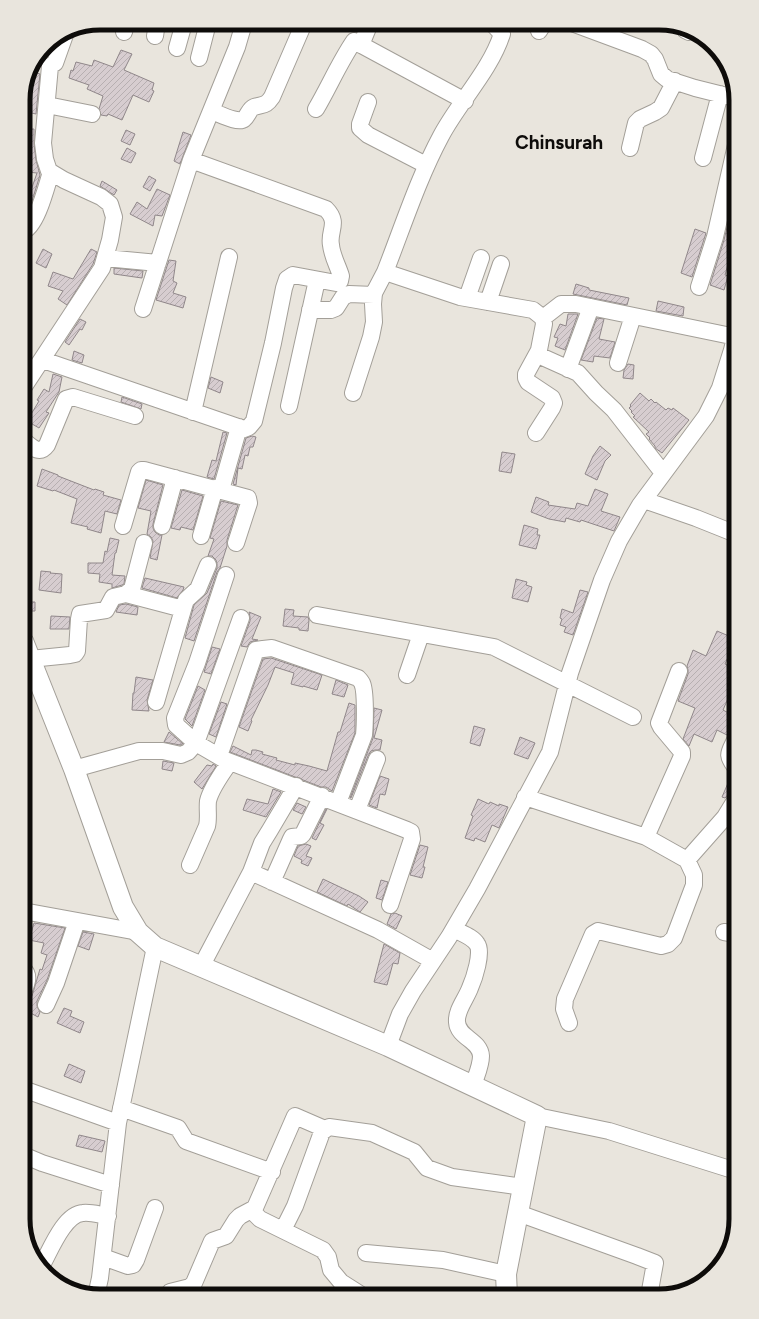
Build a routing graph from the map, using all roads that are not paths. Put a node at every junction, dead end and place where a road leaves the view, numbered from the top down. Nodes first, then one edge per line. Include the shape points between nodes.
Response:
1 (182, 30) edge
2 (206, 30) edge
3 (242, 30) edge
4 (301, 30) edge
5 (367, 30) edge
6 (498, 30) edge
7 (591, 30) edge
8 (63, 41) edge
9 (361, 45) junction
10 (177, 48) dead end
11 (199, 58) dead end
12 (44, 64) edge
13 (675, 81) junction
14 (720, 94) junction
15 (729, 96) edge
16 (465, 100) junction
17 (368, 102) dead end
18 (47, 105) junction
19 (316, 109) dead end
20 (211, 111) junction
21 (92, 114) dead end
22 (630, 148) dead end
23 (703, 158) dead end
24 (191, 160) junction
25 (426, 165) junction
26 (51, 172) junction
27 (729, 177) edge
28 (30, 224) edge
29 (229, 257) dead end
30 (105, 258) junction
31 (481, 258) dead end
32 (158, 263) junction
33 (501, 264) dead end
34 (386, 272) junction
35 (317, 280) junction
36 (699, 287) dead end
37 (374, 295) junction
38 (467, 298) junction
39 (488, 302) junction
40 (591, 307) junction
41 (143, 308) dead end
42 (310, 310) junction
43 (633, 316) junction
44 (543, 318) junction
45 (729, 341) edge
46 (538, 352) junction
47 (42, 360) junction
48 (618, 363) dead end
49 (568, 369) junction
50 (30, 378) edge
51 (729, 382) edge
52 (353, 393) dead end
53 (289, 406) dead end
54 (193, 412) junction
55 (135, 416) dead end
56 (239, 427) junction
57 (536, 433) dead end
58 (30, 445) edge
59 (664, 473) junction
60 (175, 478) junction
61 (218, 489) junction
62 (644, 500) junction
63 (123, 526) dead end
64 (162, 526) dead end
65 (729, 531) edge
66 (201, 536) dead end
67 (144, 543) dead end
68 (236, 543) dead end
69 (208, 565) dead end
70 (226, 575) dead end
71 (126, 594) junction
72 (183, 609) junction
73 (317, 615) dead end
74 (241, 618) dead end
75 (421, 634) junction
76 (30, 650) edge
77 (30, 658) edge
78 (680, 671) dead end
79 (407, 675) dead end
80 (567, 684) junction
81 (156, 702) dead end
82 (633, 717) dead end
83 (196, 743) junction
84 (377, 758) dead end
85 (225, 759) junction
86 (74, 769) junction
87 (296, 786) junction
88 (322, 796) junction
89 (525, 798) junction
90 (338, 803) junction
91 (358, 810) junction
92 (729, 818) edge
93 (646, 837) junction
94 (687, 860) junction
95 (190, 865) dead end
96 (251, 872) junction
97 (272, 882) junction
98 (390, 905) dead end
99 (30, 912) edge
100 (78, 921) junction
101 (454, 929) junction
102 (138, 932) junction
103 (155, 947) junction
104 (433, 961) junction
105 (201, 967) junction
106 (46, 1005) dead end
107 (569, 1023) dead end
108 (388, 1046) junction
109 (473, 1086) junction
110 (30, 1091) edge
111 (120, 1115) junction
112 (537, 1116) junction
113 (325, 1129) junction
114 (30, 1158) edge
115 (729, 1169) edge
116 (272, 1172) junction
117 (111, 1185) junction
118 (523, 1186) junction
119 (155, 1208) dead end
120 (255, 1208) junction
121 (518, 1213) junction
122 (108, 1216) junction
123 (283, 1230) junction
124 (366, 1253) dead end
125 (103, 1257) junction
126 (44, 1261) edge
127 (506, 1274) junction
128 (98, 1289) edge
129 (182, 1289) edge
130 (352, 1289) edge
131 (507, 1289) edge
132 (650, 1289) edge

1 - 10 street
2 - 11 street
3 - 20 street
4 - 20 street via 269,103 251,109 244,119 239,121
5 - 9 street
6 - 16 street via 502,34 492,56
7 - 13 street via 651,54 661,74
8 - 12 street via 55,63
9 - 16 street
9 - 19 street via 354,41
12 - 18 street
13 - 14 street
13 - 22 street via 661,108 640,119 636,124
14 - 15 street
14 - 23 street
16 - 25 street via 448,124
17 - 25 street via 360,128 368,135
18 - 21 street
18 - 26 street via 43,143 45,159
20 - 24 street
24 - 32 street
24 - 35 street via 331,213 333,227 330,244 341,276 340,281 336,283
25 - 34 street
26 - 28 street via 41,204
26 - 30 street via 102,197 110,204 114,217
27 - 36 street via 716,237
29 - 54 street
30 - 32 street
30 - 47 street via 102,268
31 - 38 street
32 - 41 street
33 - 39 street
34 - 37 street
34 - 38 street
35 - 42 street
35 - 56 street via 293,275 287,279 254,421 250,428
37 - 42 street via 349,294 343,297 336,308
37 - 52 street via 371,337
38 - 39 street
39 - 44 street via 532,310
40 - 43 street
40 - 44 street via 561,304
40 - 49 street
42 - 53 street
43 - 45 street
43 - 48 street
44 - 46 street
46 - 49 street
46 - 57 street via 526,378 552,398 554,403
47 - 50 street
47 - 54 street
49 - 59 street via 578,373 614,410
51 - 59 street via 720,388 706,416
54 - 56 street
55 - 58 street via 78,398 69,398 66,399 44,449 36,449
56 - 61 street
59 - 62 street
60 - 61 street
60 - 63 street via 141,470
60 - 64 street
61 - 66 street
61 - 68 street via 249,500
62 - 65 street
62 - 80 street via 619,541 602,580
67 - 71 street via 132,589
69 - 72 street via 198,588 186,600
70 - 83 street via 197,663 175,718 176,725
71 - 72 street
71 - 76 street via 113,597 106,610 80,614 75,654
72 - 81 street
73 - 75 street
74 - 83 street
75 - 79 street
75 - 80 street via 494,647
77 - 86 main road
78 - 93 street via 659,723 682,752 682,756
80 - 82 street
80 - 89 street via 550,752
83 - 85 street
83 - 86 street via 188,752 181,755 139,750
84 - 91 street
85 - 87 street
85 - 90 street via 256,650 272,648 358,678 363,689 365,728
85 - 95 street via 210,795 209,820
86 - 102 main road via 123,907
87 - 88 street
87 - 96 street via 262,844
88 - 90 street
88 - 97 street via 303,834 292,837
89 - 93 street
89 - 101 street
90 - 91 street
91 - 98 street via 411,832 412,836
92 - 94 street
93 - 94 street
94 - 107 street via 694,875 694,885 674,938 661,946 598,931 593,934 565,999 564,1009
96 - 97 street
96 - 105 street
97 - 104 street via 378,930
99 - 100 street
100 - 102 street
100 - 106 street
101 - 104 street
101 - 109 street via 474,940 479,950 471,987 459,1011 457,1022 460,1031 476,1045 481,1056
102 - 103 main road
103 - 105 main road
103 - 111 street
104 - 108 street via 400,1014
105 - 108 main road
108 - 109 main road
109 - 112 main road
110 - 111 street
111 - 116 street via 178,1128 186,1141
111 - 117 street
112 - 115 street via 610,1131
112 - 118 main road
113 - 116 street via 296,1116
113 - 118 street via 372,1133 414,1152 427,1168 452,1177
113 - 123 street
114 - 117 street
116 - 120 street
117 - 122 street
118 - 121 main road
119 - 125 street via 133,1265 128,1266
120 - 123 street via 260,1219
120 - 129 street via 240,1216 226,1236 212,1241 194,1283
121 - 127 main road
121 - 132 street via 655,1263
122 - 125 street
122 - 126 street via 82,1213 72,1217 65,1223
123 - 130 street via 323,1250 328,1257 330,1270
124 - 127 street via 443,1260
125 - 128 street
127 - 131 main road

